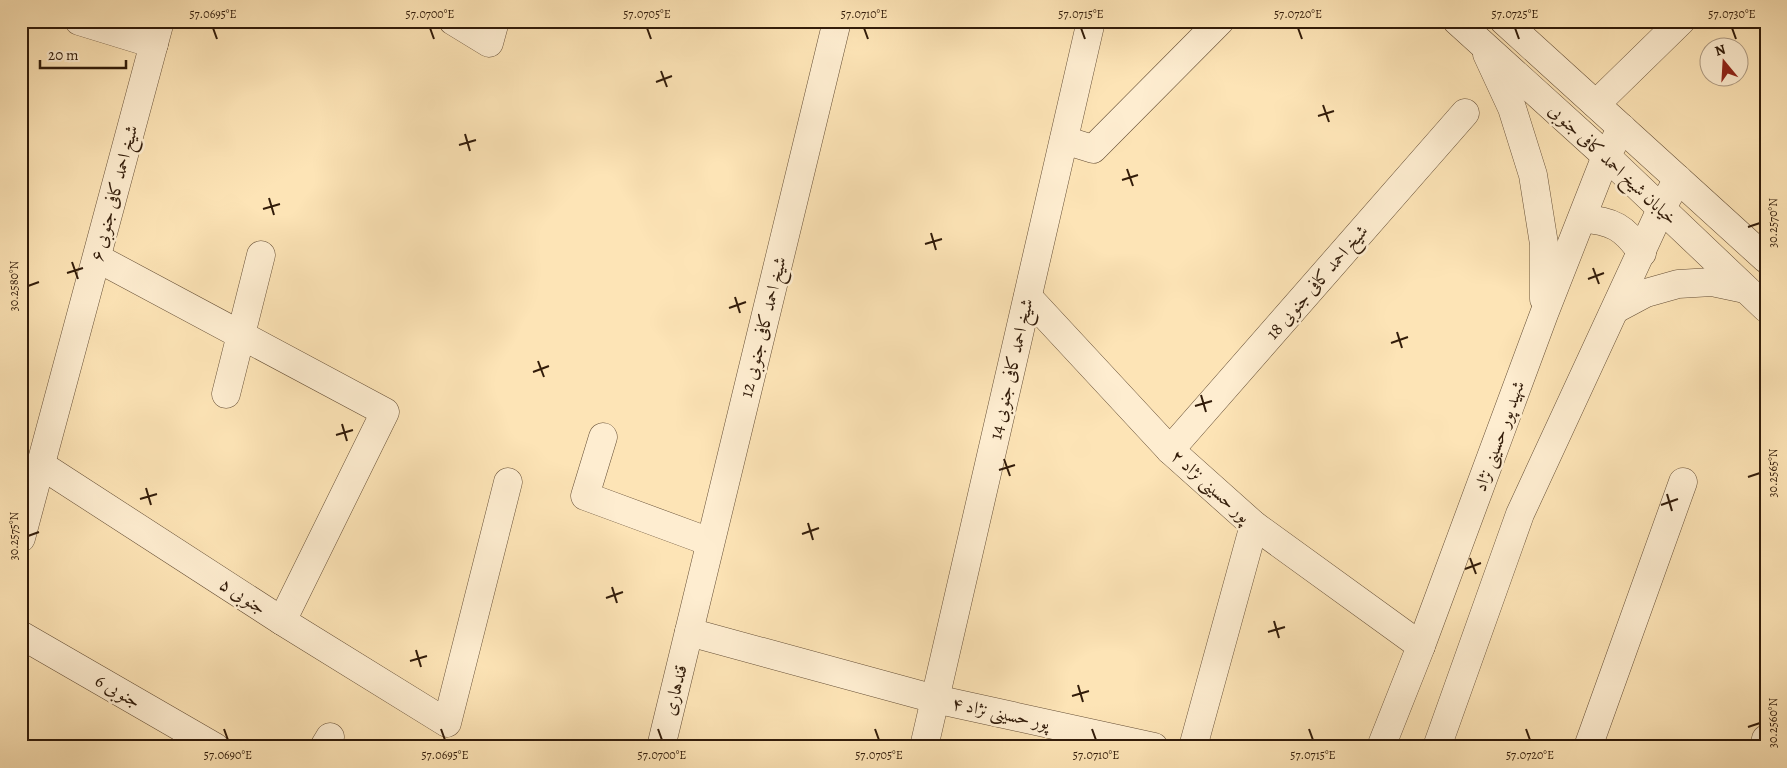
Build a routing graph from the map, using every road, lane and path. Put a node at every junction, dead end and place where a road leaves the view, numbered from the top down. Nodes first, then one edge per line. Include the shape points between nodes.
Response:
1 (79, 21) edge
2 (452, 21) edge
3 (495, 21) edge
4 (837, 21) edge
5 (1091, 21) edge
6 (1220, 21) edge
7 (1458, 21) edge
8 (1504, 21) edge
9 (1680, 21) edge
10 (157, 33) edge
11 (1482, 44) junction
12 (1596, 104) junction
13 (1465, 113) dead end
14 (1622, 128) junction
15 (1064, 140) junction
16 (1606, 156) junction
17 (1678, 179) junction
18 (1661, 209) junction
19 (1582, 219) junction
20 (1642, 253) junction
21 (261, 255) dead end
22 (97, 258) junction
23 (1766, 259) edge
24 (1745, 289) junction
25 (1028, 297) junction
26 (1766, 308) edge
27 (1616, 309) junction
28 (1544, 314) junction
29 (240, 335) junction
30 (226, 394) dead end
31 (603, 437) dead end
32 (1170, 450) junction
33 (41, 466) junction
34 (508, 482) dead end
35 (1684, 482) dead end
36 (1254, 525) junction
37 (21, 538) edge
38 (710, 542) junction
39 (282, 621) junction
40 (689, 632) junction
41 (21, 635) edge
42 (1420, 646) junction
43 (936, 699) junction
44 (1766, 739) edge
45 (216, 747) edge
46 (661, 747) edge
47 (924, 747) edge
48 (1154, 747) edge
49 (1192, 747) edge
50 (1381, 747) edge
51 (1437, 747) edge
52 (1588, 747) edge
53 (1764, 747) edge

1 - 10 street
2 - 3 street via 489,43
4 - 38 street, شیخ احمد کافی جنوبی 12
5 - 15 street, شیخ احمد کافی جنوبی 14
6 - 15 street via 1093,149
7 - 11 street, خیابان شیخ احمد کافی جنوبی
8 - 12 street, خیابان شیخ احمد کافی جنوبی
9 - 12 street
10 - 22 street, شیخ احمد کافی جنوبی ۶
11 - 16 street, خیابان شیخ احمد کافی جنوبی
11 - 28 street via 1512,108 1533,175 1544,244
12 - 14 street, خیابان شیخ احمد کافی جنوبی
13 - 32 street, شیخ احمد کافی جنوبی 18
14 - 16 street, شهید پور حسینی نژاد
14 - 17 street, خیابان شیخ احمد کافی جنوبی
15 - 25 street, شیخ احمد کافی جنوبی 14
16 - 18 street, خیابان شیخ احمد کافی جنوبی
16 - 19 street, شهید پور حسینی نژاد
17 - 18 street
17 - 23 street, خیابان شیخ احمد کافی جنوبی
18 - 20 street
18 - 24 street, خیابان شیخ احمد کافی جنوبی
19 - 20 street via 1600,220 1617,226 1632,237
19 - 28 street, شهید پور حسینی نژاد
20 - 27 street
21 - 29 street
22 - 29 street
22 - 33 street, شیخ احمد کافی جنوبی ۶
24 - 26 street, خیابان شیخ احمد کافی جنوبی
24 - 27 street via 1712,282 1678,284 1646,293
25 - 32 street, پور حسینی نژاد ۲
25 - 43 street, شیخ احمد کافی جنوبی 14
27 - 51 street via 1520,514
28 - 42 street, شهید پور حسینی نژاد
29 - 30 street
29 - 39 street via 385,412
31 - 38 street via 585,496
32 - 36 street, پور حسینی نژاد ۲
33 - 37 street, شیخ احمد کافی جنوبی ۶
33 - 39 street, جنوبی ۵
34 - 39 street, جنوبی ۵ via 447,724
35 - 52 street
36 - 42 street, پور حسینی نژاد ۲
36 - 49 street
38 - 40 street, شیخ احمد کافی جنوبی 12
40 - 43 street, پور حسینی نژاد ۴
40 - 46 street, قندهاری
41 - 45 street, جنوبی 6
42 - 50 street, شهید پور حسینی نژاد
43 - 47 street, شیخ احمد کافی جنوبی 14
43 - 48 street, پور حسینی نژاد ۴
44 - 53 street

